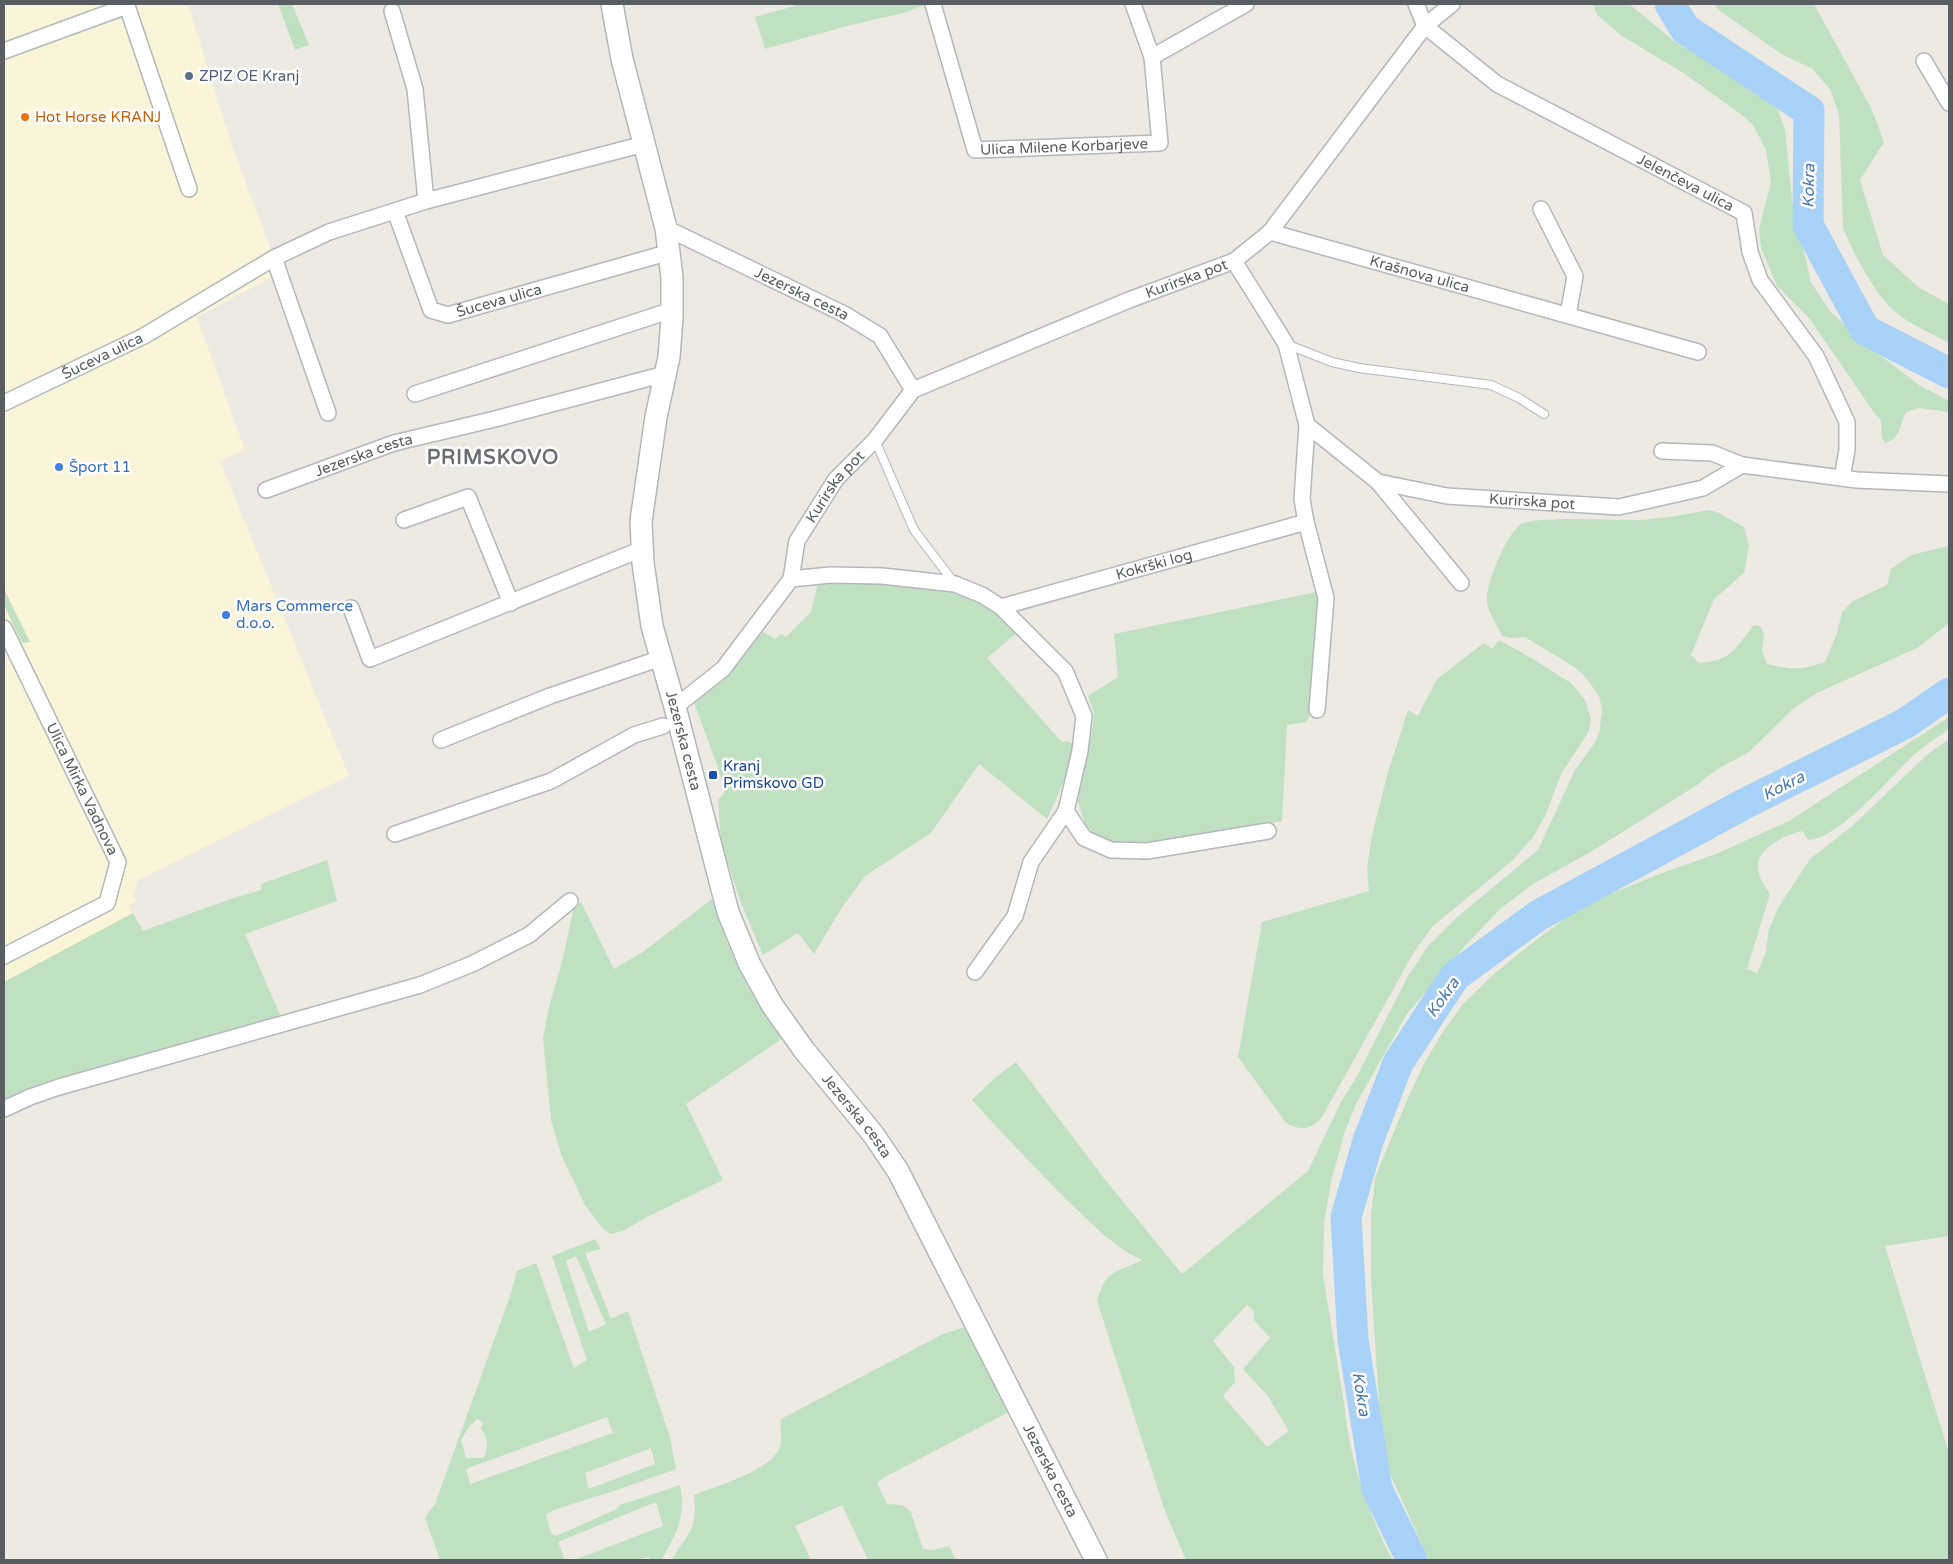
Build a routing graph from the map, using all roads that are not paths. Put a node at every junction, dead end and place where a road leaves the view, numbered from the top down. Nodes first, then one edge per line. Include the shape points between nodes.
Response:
1 (612, 4) edge
2 (933, 4) edge
3 (1133, 4) edge
4 (1246, 4) edge
5 (1416, 4) edge
6 (1452, 4) edge
7 (131, 5) edge
8 (392, 11) dead end
9 (1425, 26) junction
10 (4, 51) edge
11 (1152, 56) junction
12 (1924, 61) dead end
13 (1949, 103) edge
14 (644, 144) junction
15 (189, 189) dead end
16 (426, 201) junction
17 (1541, 209) dead end
18 (395, 211) junction
19 (666, 228) junction
20 (1270, 232) junction
21 (670, 252) junction
22 (274, 258) junction
23 (1234, 260) junction
24 (672, 310) junction
25 (1568, 315) junction
26 (1286, 344) junction
27 (1698, 352) dead end
28 (665, 374) junction
29 (913, 390) junction
30 (415, 394) dead end
31 (4, 403) edge
32 (328, 413) dead end
33 (1544, 414) dead end
34 (1307, 425) junction
35 (875, 440) junction
36 (1662, 451) dead end
37 (1742, 465) junction
38 (1842, 478) junction
39 (1378, 482) junction
40 (1949, 484) edge
41 (266, 490) dead end
42 (404, 520) dead end
43 (1306, 522) junction
44 (642, 549) junction
45 (791, 579) junction
46 (1461, 583) dead end
47 (955, 584) junction
48 (512, 602) junction
49 (1001, 607) junction
50 (351, 608) dead end
51 (4, 628) edge
52 (661, 658) junction
53 (676, 707) junction
54 (1317, 710) dead end
55 (663, 726) dead end
56 (441, 740) dead end
57 (1066, 811) junction
58 (1268, 832) dead end
59 (395, 834) dead end
60 (570, 901) dead end
61 (4, 956) edge
62 (975, 972) dead end
63 (4, 1109) edge
64 (1096, 1560) edge

1 - 14 street, Jezerska cesta via 622,59
2 - 11 street, Ulica Milene Korbarjeve via 975,150 1160,143
3 - 11 street, Ulica Milene Korbarjeve
4 - 11 street
5 - 9 street, Jelenčeva ulica
6 - 9 street
7 - 10 street
7 - 15 street
8 - 16 street via 415,89
9 - 20 street
9 - 38 street, Jelenčeva ulica via 1497,84 1744,213 1750,252 1760,280 1816,356 1848,422
12 - 13 street
14 - 16 street, Šuceva ulica
14 - 19 street, Jezerska cesta
16 - 18 street, Šuceva ulica
17 - 25 street via 1575,276
18 - 21 street, Šuceva ulica via 431,310 448,315
18 - 22 street, Šuceva ulica via 330,232
19 - 21 street, Jezerska cesta
19 - 29 street, Jezerska cesta via 844,314 880,336
20 - 23 street
20 - 25 street, Krašnova ulica
21 - 24 street, Jezerska cesta
22 - 31 street, Šuceva ulica via 144,336
22 - 32 street
23 - 26 street, Kurirska pot
23 - 29 street, Kurirska pot
24 - 28 street, Jezerska cesta
24 - 30 street
25 - 27 street, Krašnova ulica
26 - 33 lane via 1332,362 1359,368 1491,385
26 - 34 street, Kurirska pot
28 - 41 street, Jezerska cesta via 394,443
28 - 44 street, Jezerska cesta via 646,482
29 - 35 street, Kurirska pot
34 - 39 street, Kurirska pot
34 - 43 street via 1302,499
35 - 45 street, Kurirska pot via 836,479 797,541
35 - 47 lane via 914,530
36 - 37 street via 1712,453
37 - 38 street
37 - 39 street, Kurirska pot via 1703,488 1619,507 1447,496
38 - 40 street
39 - 46 street
42 - 48 street via 468,497
43 - 49 street, Kokrški log
43 - 54 street via 1326,598
44 - 48 street
44 - 52 street, Jezerska cesta via 652,626
45 - 47 street via 830,575 874,576
45 - 53 street, Kurirska pot via 722,669
47 - 49 street
48 - 50 street via 370,659
49 - 57 street via 1065,672 1084,716 1080,751
51 - 61 street, Ulica Mirka Vadnova via 118,862 107,903
52 - 53 street, Jezerska cesta
52 - 56 street via 550,696
53 - 64 street, Jezerska cesta via 728,912 749,963 772,1005 804,1050 874,1134 898,1171
55 - 59 street, Jezerska cesta via 634,735 551,781
57 - 58 street via 1084,838 1111,850 1146,851
57 - 62 street via 1031,862 1015,916
60 - 63 street via 529,934 472,964 420,985 59,1087

